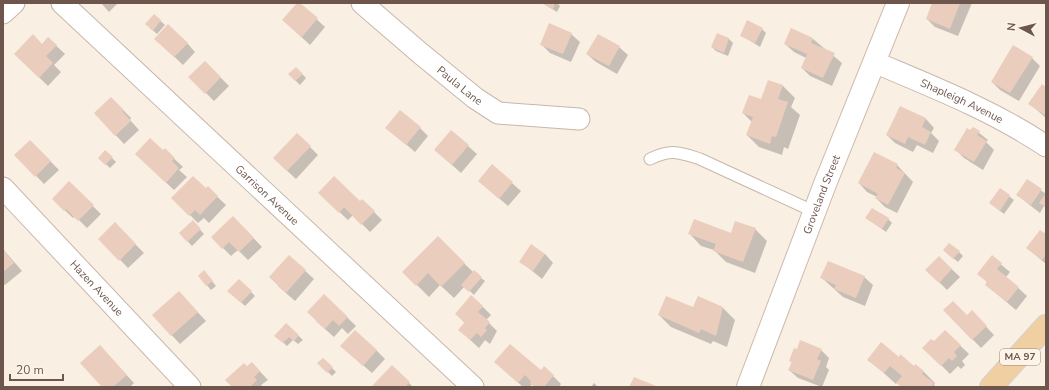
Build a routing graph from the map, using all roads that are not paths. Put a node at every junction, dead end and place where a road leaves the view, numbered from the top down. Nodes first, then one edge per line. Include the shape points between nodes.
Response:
1 (14, 3) edge
2 (62, 3) edge
3 (362, 3) edge
4 (896, 4) edge
5 (3, 13) edge
6 (874, 62) junction
7 (579, 119) dead end
8 (1046, 146) edge
9 (650, 159) dead end
10 (3, 188) edge
11 (815, 212) junction
12 (1046, 326) edge
13 (190, 387) edge
14 (473, 387) edge
15 (748, 387) edge
16 (991, 387) edge

1 - 5 street
2 - 14 street, Garrison Avenue
3 - 7 street, Paula Lane via 475,98 498,113
4 - 6 main road, Groveland Street
6 - 8 street, Shapleigh Avenue via 964,100 1020,129
6 - 11 main road, Groveland Street
9 - 11 lane via 666,152 681,153 700,159
10 - 13 street, Hazen Avenue
11 - 15 main road, Groveland Street
12 - 16 main road, MA 97

